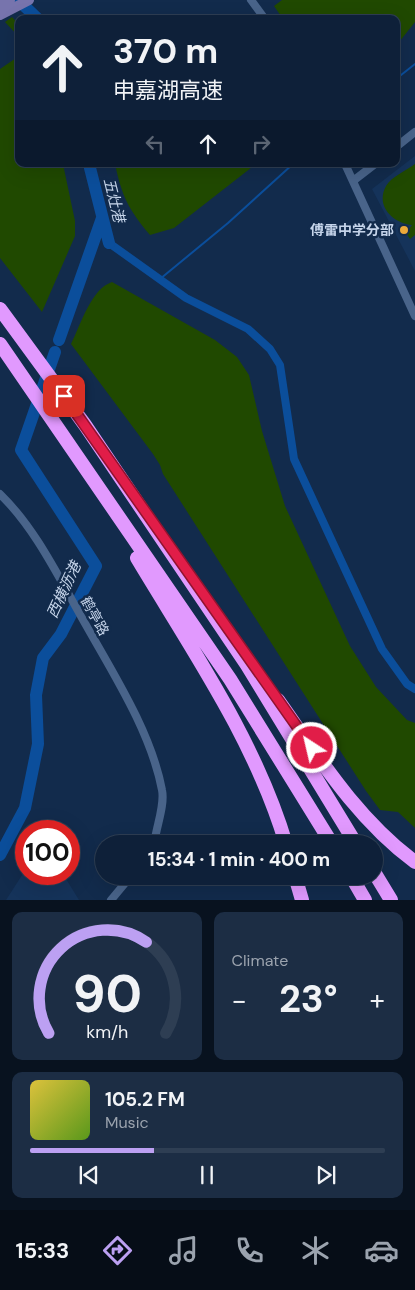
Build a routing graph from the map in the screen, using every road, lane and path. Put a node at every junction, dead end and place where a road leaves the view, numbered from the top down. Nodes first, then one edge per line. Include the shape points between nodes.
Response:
1 (10, 0) edge
2 (29, 0) edge
3 (251, 0) edge
4 (2, 11) edge
5 (262, 15) edge
6 (415, 132) edge
7 (400, 144) edge
8 (346, 167) edge
9 (371, 167) edge
10 (353, 181) junction
11 (0, 309) edge
12 (415, 316) edge
13 (0, 344) edge
14 (85, 425) junction
15 (66, 439) junction
16 (0, 494) edge
17 (155, 835) edge
18 (283, 835) edge
19 (326, 835) edge
20 (351, 835) edge
21 (415, 863) edge
22 (124, 885) edge
23 (298, 885) edge
24 (356, 885) edge
25 (382, 885) edge
26 (111, 900) edge
27 (302, 900) edge
28 (365, 900) edge
29 (391, 900) edge

1 - 4 street
2 - 4 street
3 - 5 street
6 - 7 street
8 - 10 street
9 - 10 street
10 - 12 street
11 - 14 highway
13 - 15 highway
14 - 20 highway via 247,665
14 - 21 highway via 346,797
15 - 18 highway via 245,739 275,805
15 - 19 highway via 230,679
16 - 17 street, 鹤亭路 via 15,509 68,594 141,729 154,759 163,793
22 - 26 street
23 - 27 highway
24 - 28 highway
25 - 29 highway

